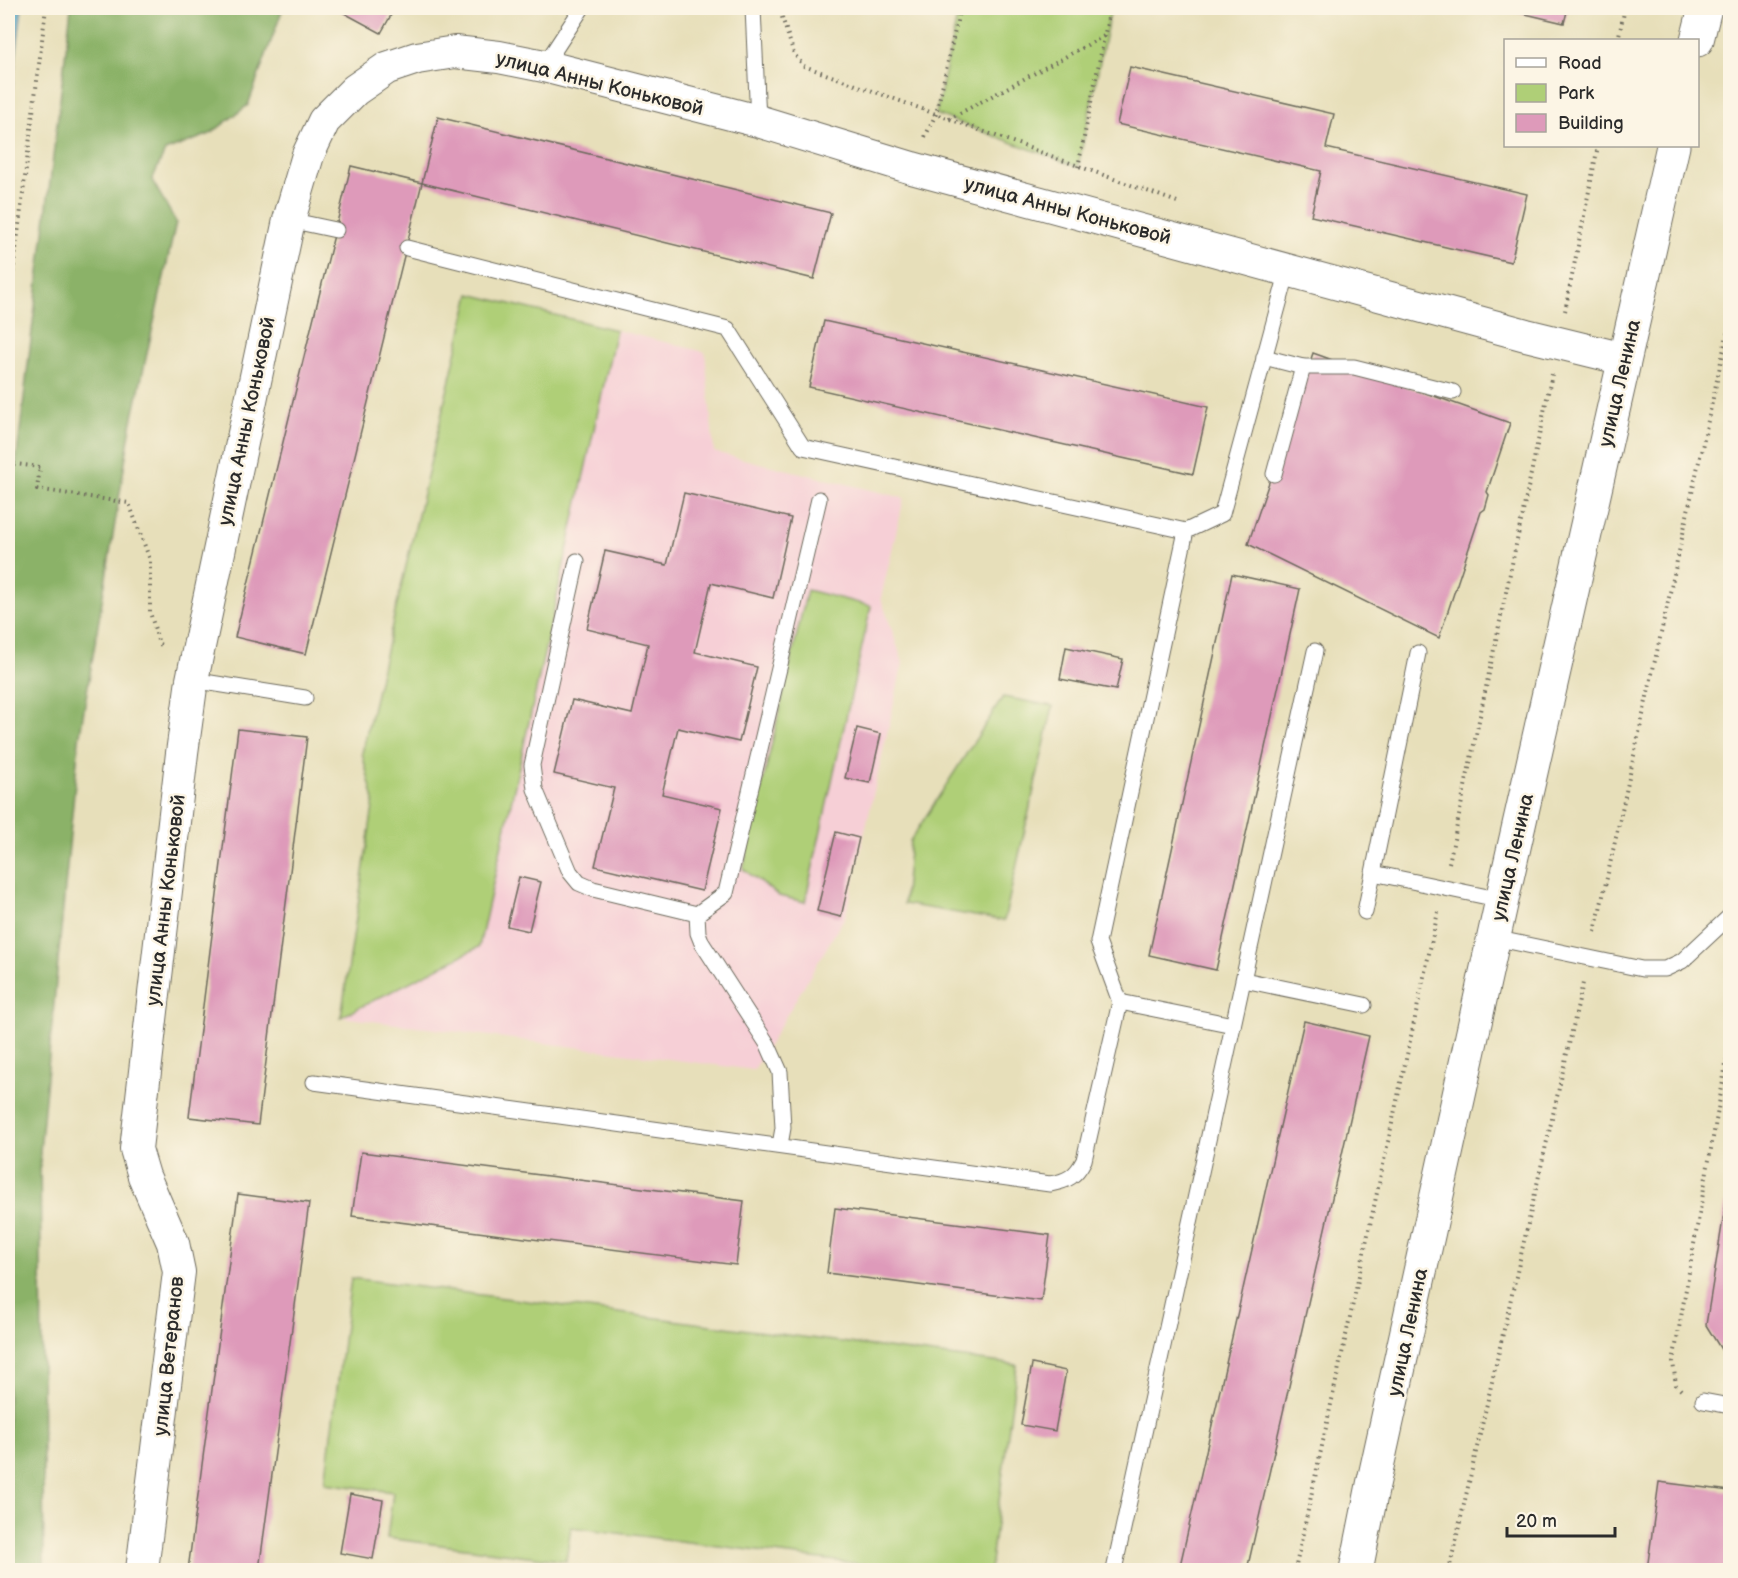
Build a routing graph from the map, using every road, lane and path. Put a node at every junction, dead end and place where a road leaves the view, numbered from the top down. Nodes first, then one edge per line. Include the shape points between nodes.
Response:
1 (46, 8) edge
2 (582, 8) edge
3 (753, 8) edge
4 (781, 8) edge
5 (960, 8) edge
6 (1110, 8) edge
7 (1625, 8) edge
8 (1705, 8) edge
9 (1104, 36) junction
10 (1618, 39) edge
11 (1697, 39) edge
12 (544, 66) junction
13 (936, 114) junction
14 (948, 119) junction
15 (758, 121) junction
16 (1598, 147) edge
17 (1673, 147) edge
18 (1078, 166) junction
19 (912, 168) junction
20 (1189, 206) dead end
21 (289, 220) junction
22 (336, 230) dead end
23 (407, 248) dead end
24 (1288, 270) junction
25 (8, 314) edge
26 (1558, 343) junction
27 (1264, 357) junction
28 (1624, 359) junction
29 (1303, 367) junction
30 (1453, 392) dead end
31 (8, 463) edge
32 (1274, 474) dead end
33 (819, 499) dead end
34 (1186, 531) junction
35 (577, 561) dead end
36 (1315, 651) dead end
37 (1418, 653) dead end
38 (194, 670) junction
39 (305, 698) dead end
40 (1373, 873) junction
41 (1443, 888) junction
42 (1502, 900) junction
43 (1365, 912) dead end
44 (697, 914) junction
45 (1731, 916) edge
46 (1494, 938) junction
47 (1244, 980) junction
48 (1120, 1002) junction
49 (1364, 1005) dead end
50 (1233, 1025) junction
51 (1731, 1042) edge
52 (314, 1082) dead end
53 (780, 1146) junction
54 (136, 1149) joint
55 (1703, 1401) joint
56 (1731, 1406) edge
57 (142, 1570) edge
58 (1114, 1570) edge
59 (1295, 1570) edge
60 (1356, 1570) edge

1 - 25 path
2 - 12 lane
3 - 15 lane
4 - 13 path via 794,54 804,66
5 - 13 path
6 - 9 path
7 - 10 path
8 - 11 main road
9 - 14 path
9 - 18 path
12 - 15 street, улица Анны Коньковой
12 - 21 street, улица Анны Коньковой via 455,52 387,68 355,90 324,121 308,154
13 - 14 path
13 - 19 path
14 - 18 path
15 - 19 street, улица Анны Коньковой
16 - 26 path
17 - 28 main road, улица Ленина
18 - 20 path
19 - 24 street, улица Анны Коньковой
21 - 22 lane
21 - 38 street, улица Анны Коньковой
23 - 34 lane via 728,329 803,447
24 - 26 street, улица Анны Коньковой
24 - 27 lane
26 - 28 street, улица Анны Коньковой
26 - 41 path
27 - 29 lane
27 - 34 lane via 1222,514
28 - 42 main road, улица Ленина
29 - 30 lane via 1354,367
29 - 32 lane
31 - 38 path via 40,467 37,489 129,503 150,560 150,612 159,644
33 - 44 lane via 726,892
34 - 48 lane via 1098,942
35 - 44 lane via 532,765 535,789 570,872 579,883
36 - 47 lane
37 - 40 lane
38 - 39 lane
38 - 54 street, улица Анны Коньковой
40 - 41 lane
40 - 43 lane
41 - 42 lane
41 - 59 path
42 - 46 main road, улица Ленина
44 - 53 lane via 702,943 768,1045 780,1072
45 - 46 lane via 1682,961 1665,969 1642,969
46 - 60 main road, улица Ленина
47 - 49 lane
47 - 50 lane
48 - 50 lane
48 - 53 lane via 1084,1160 1077,1173 1064,1181 1050,1184
50 - 58 lane
51 - 55 path via 1673,1362 1676,1385 1688,1397
52 - 53 lane
54 - 57 street, улица Ветеранов via 173,1244 179,1272
55 - 56 lane

